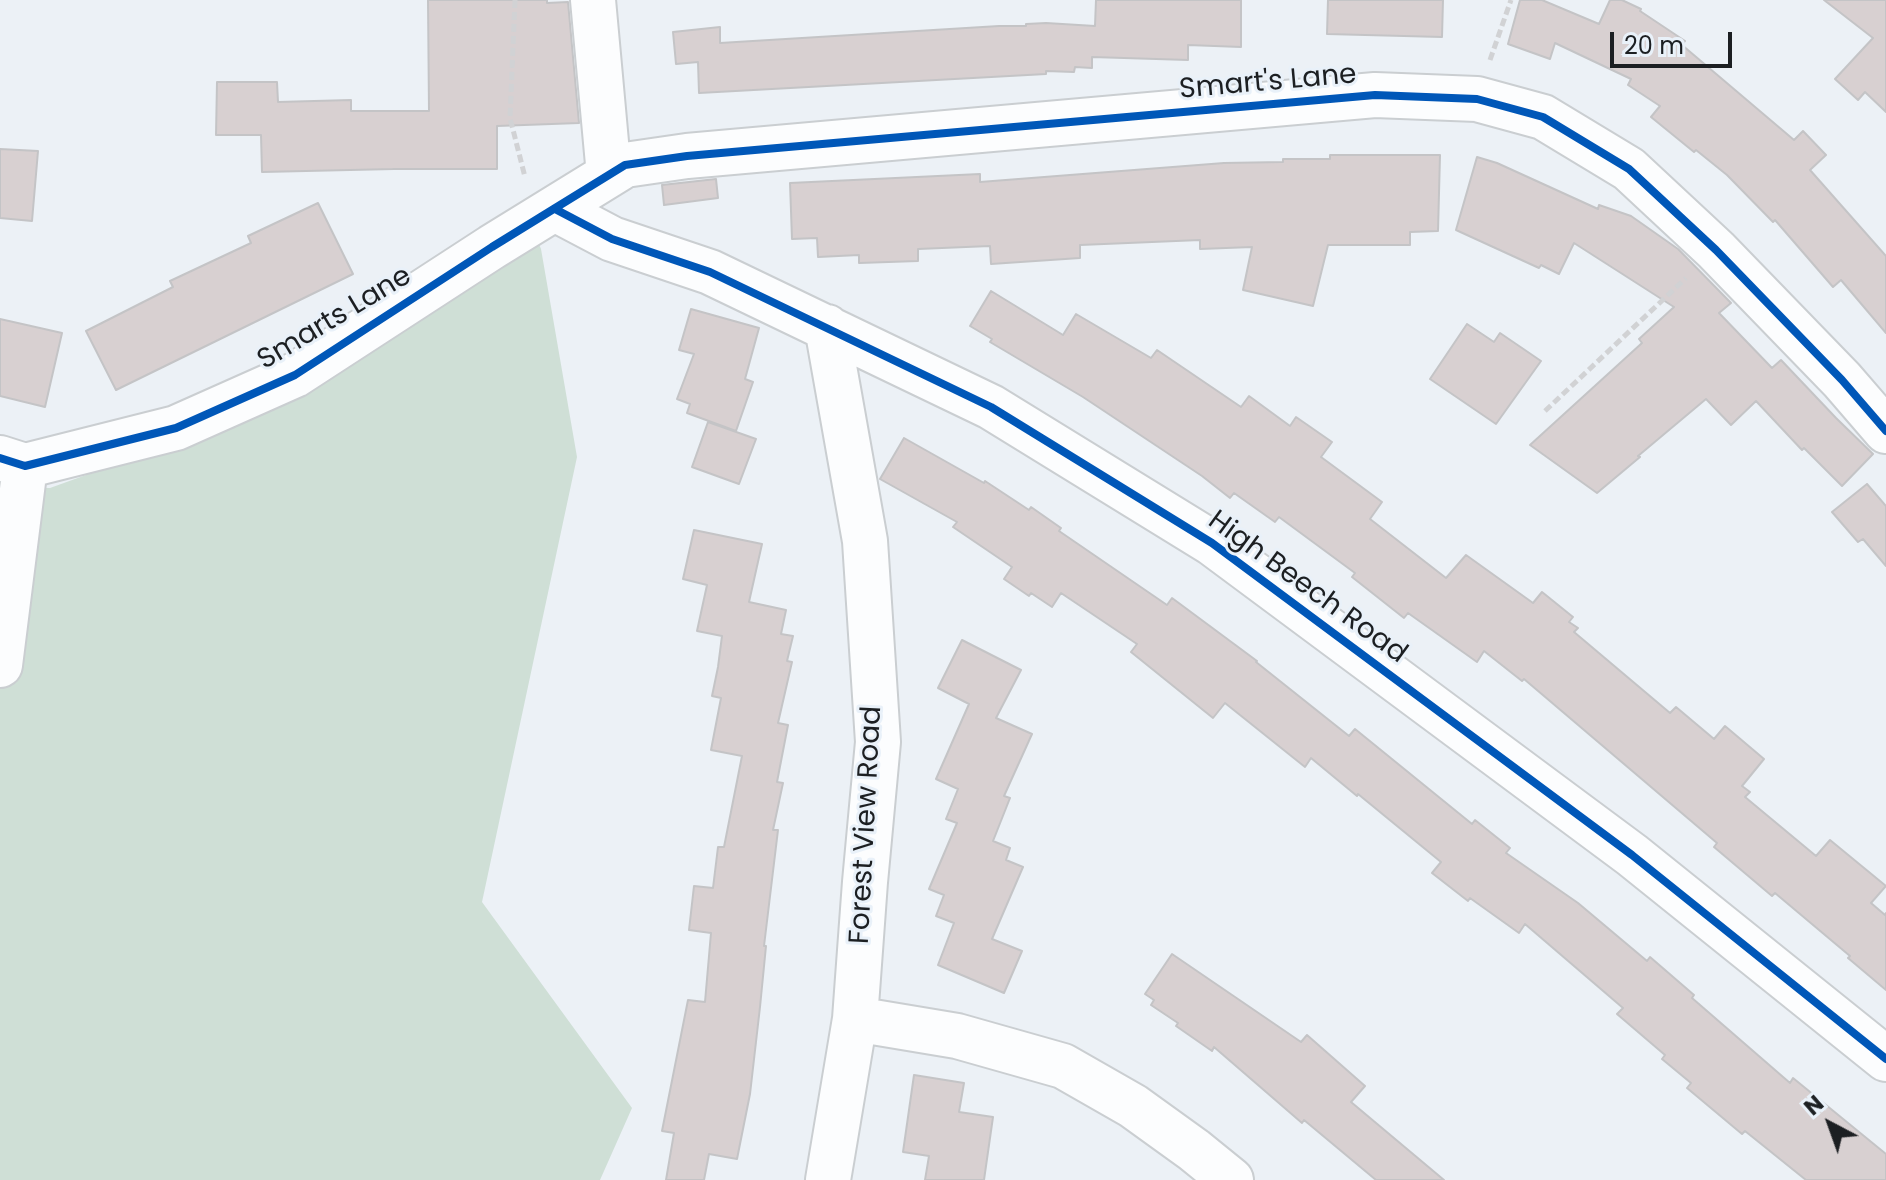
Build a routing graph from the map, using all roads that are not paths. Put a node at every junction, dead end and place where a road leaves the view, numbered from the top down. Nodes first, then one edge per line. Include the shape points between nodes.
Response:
1 (593, 0) edge
2 (617, 170) junction
3 (545, 215) junction
4 (827, 327) junction
5 (1886, 431) edge
6 (13, 462) edge
7 (0, 665) edge
8 (855, 1019) junction
9 (1886, 1059) edge
10 (828, 1180) edge
11 (1231, 1180) edge

1 - 2 street
2 - 3 street, Smarts Lane
2 - 5 street, Smart's Lane via 687,156 1375,95 1477,99 1543,117 1629,169 1716,250
3 - 4 street, High Beech Road via 710,272
3 - 6 street, Smarts Lane via 295,375 176,428
4 - 8 street, Forest View Road via 865,541 878,742
4 - 9 street, High Beech Road via 991,407 1212,543 1632,855
6 - 7 street
8 - 10 street, Forest View Road
8 - 11 street via 957,1036 1063,1066 1133,1106

